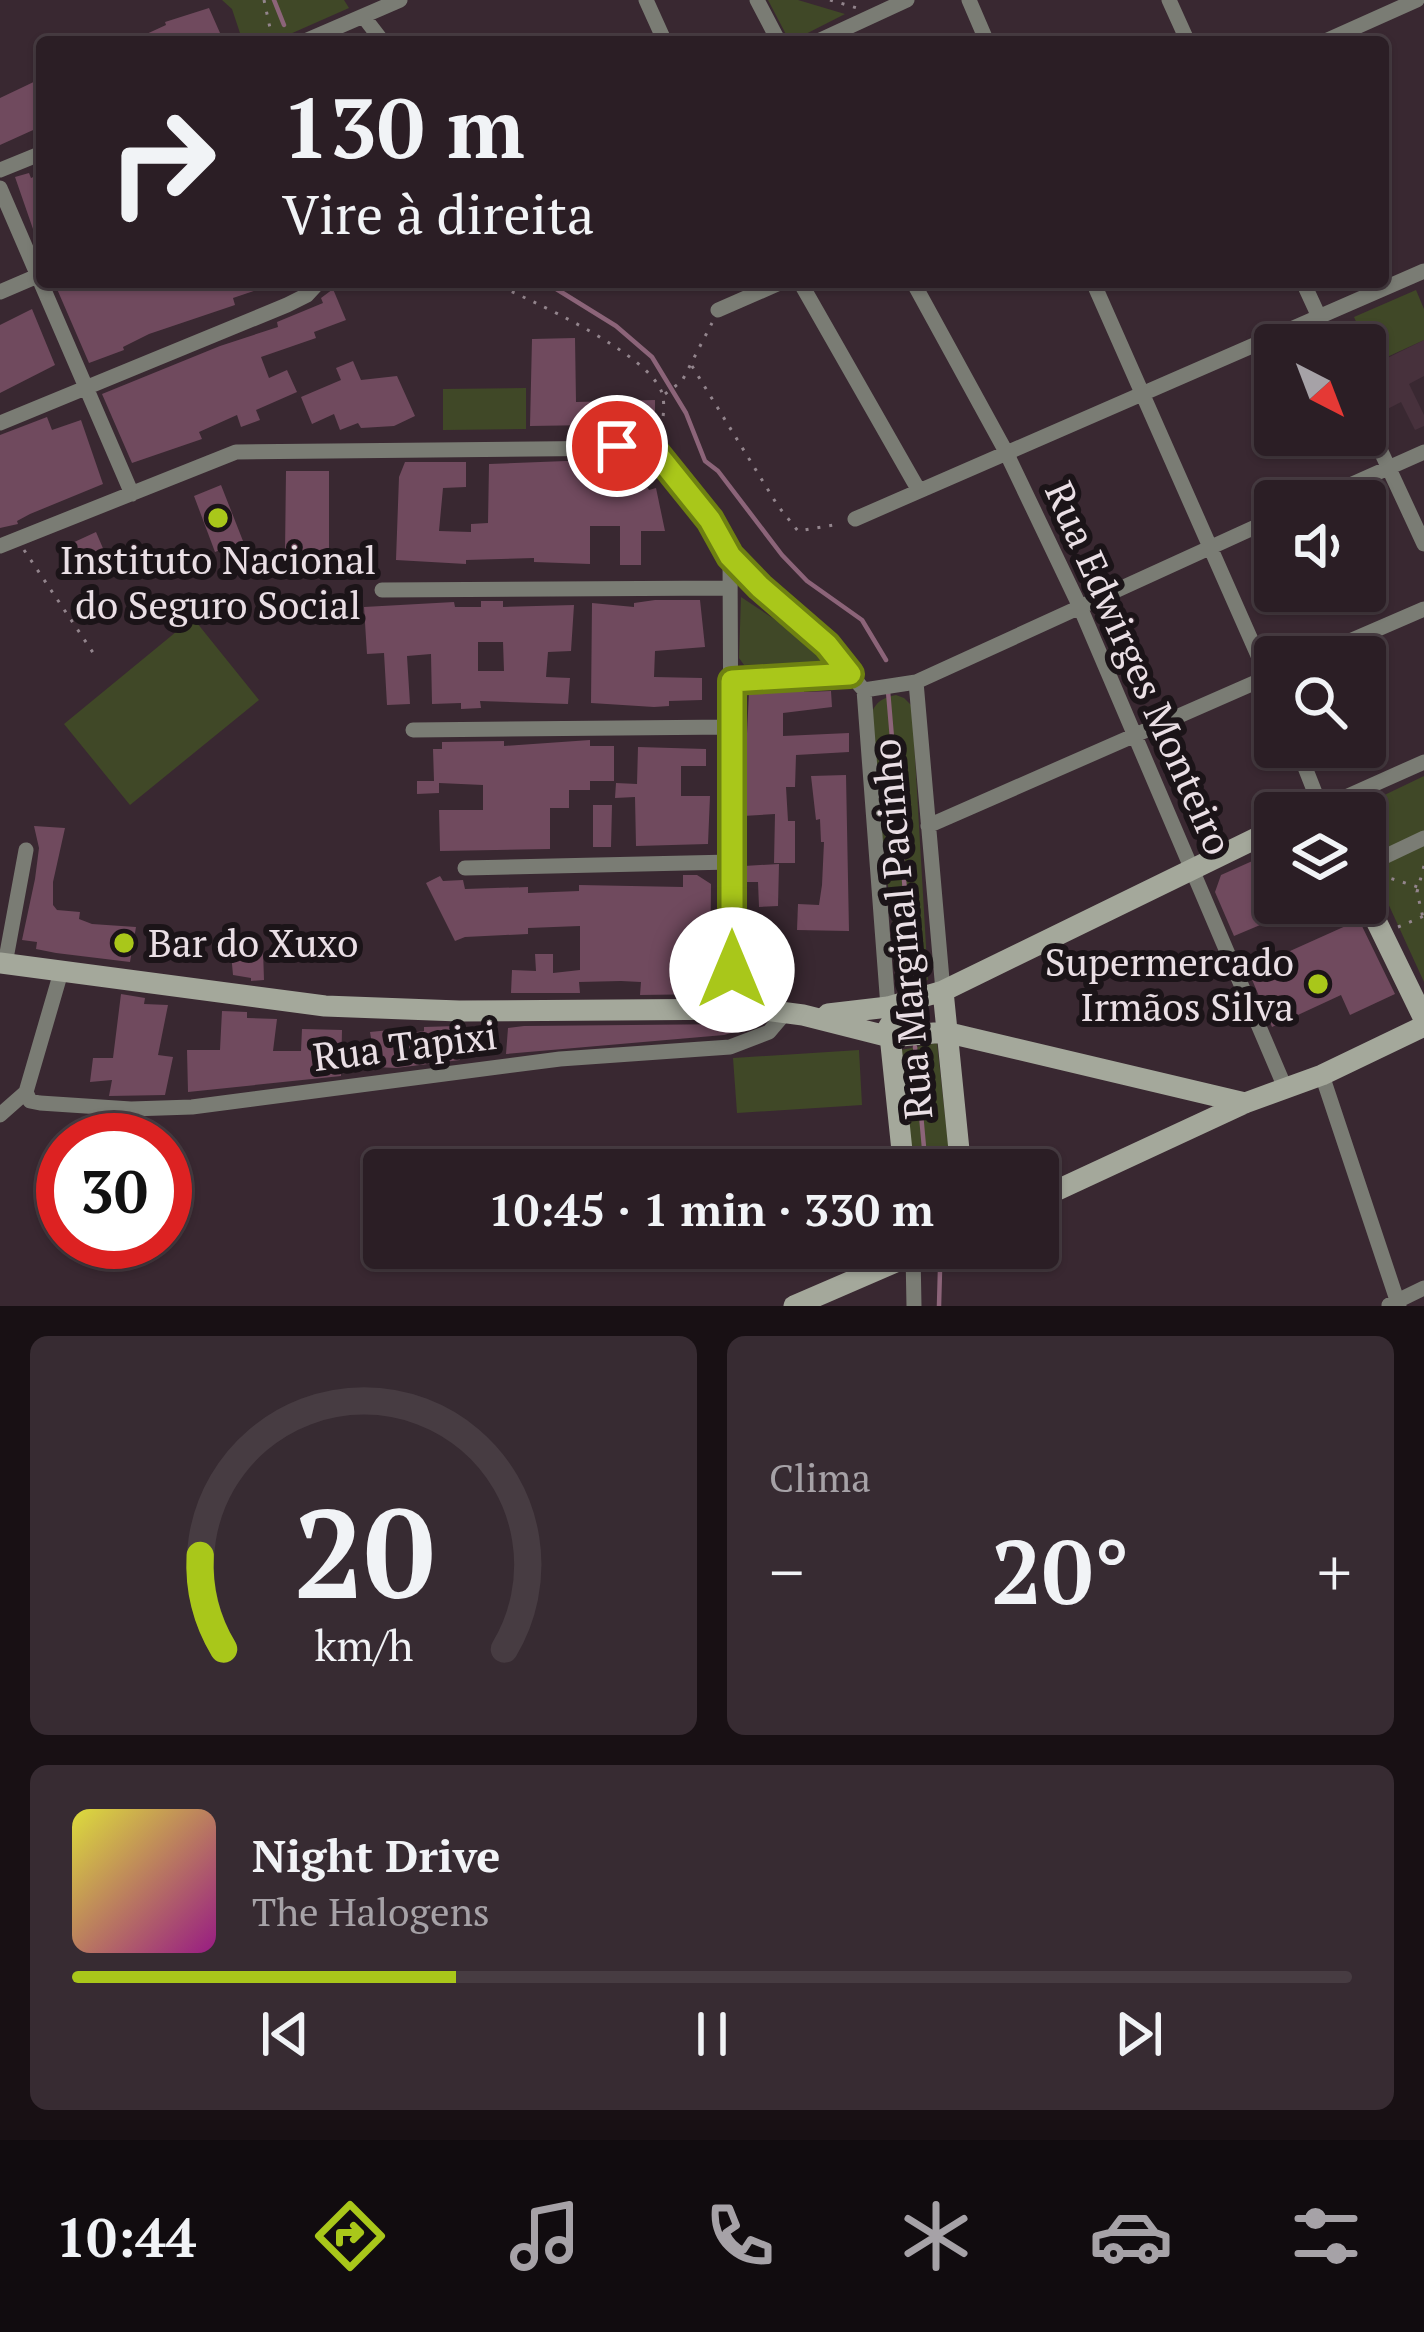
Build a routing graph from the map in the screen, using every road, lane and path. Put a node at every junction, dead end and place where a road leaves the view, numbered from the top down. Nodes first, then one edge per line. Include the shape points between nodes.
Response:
1 (264, 0) edge
2 (400, 0) edge
3 (646, 0) edge
4 (757, 0) edge
5 (830, 0) edge
6 (907, 0) edge
7 (969, 0) edge
8 (1169, 0) edge
9 (1418, 0) edge
10 (876, 14) junction
11 (363, 16) junction
12 (272, 36) edge
13 (317, 36) edge
14 (378, 36) edge
15 (662, 36) edge
16 (776, 36) edge
17 (829, 36) edge
18 (984, 36) edge
19 (1185, 36) edge
20 (1337, 36) edge
21 (36, 155) edge
22 (0, 170) edge
23 (0, 188) edge
24 (36, 266) edge
25 (1424, 271) edge
26 (36, 277) edge
27 (1389, 287) edge
28 (45, 288) edge
29 (314, 288) edge
30 (503, 288) edge
31 (768, 288) edge
32 (803, 288) edge
33 (916, 288) edge
34 (1096, 288) edge
35 (1306, 288) edge
36 (1386, 288) edge
37 (0, 292) edge
38 (718, 310) joint
39 (1320, 318) junction
40 (1323, 324) edge
41 (692, 366) junction
42 (86, 387) junction
43 (1143, 393) junction
44 (663, 395) junction
45 (0, 423) edge
46 (1005, 450) junction
47 (1424, 452) edge
48 (656, 453) junction
49 (1383, 456) edge
50 (1388, 468) junction
51 (1361, 480) edge
52 (918, 489) junction
53 (132, 494) junction
54 (855, 519) joint
55 (1254, 528) edge
56 (8, 542) edge
57 (1424, 544) edge
58 (1211, 547) junction
59 (730, 556) junction
60 (730, 588) junction
61 (382, 590) dead end
62 (1080, 607) junction
63 (1424, 609) edge
64 (1362, 636) edge
65 (1254, 637) edge
66 (97, 657) dead end
67 (850, 674) junction
68 (732, 681) junction
69 (1254, 683) edge
70 (907, 684) junction
71 (871, 689) junction
72 (730, 727) junction
73 (413, 730) dead end
74 (1136, 736) junction
75 (1424, 762) edge
76 (1359, 792) edge
77 (928, 826) junction
78 (1424, 838) edge
79 (1254, 840) edge
80 (26, 850) dead end
81 (1386, 857) edge
82 (731, 862) junction
83 (1424, 866) edge
84 (465, 868) dead end
85 (1193, 868) junction
86 (1386, 876) edge
87 (1417, 888) junction
88 (1424, 889) edge
89 (1423, 918) edge
90 (1377, 924) edge
91 (1382, 934) junction
92 (3, 964) edge
93 (61, 972) junction
94 (937, 993) junction
95 (894, 1006) junction
96 (732, 1007) junction
97 (795, 1013) junction
98 (1424, 1022) edge
99 (940, 1032) junction
100 (894, 1037) junction
101 (1322, 1075) junction
102 (1286, 1090) junction
103 (26, 1092) junction
104 (1245, 1103) junction
105 (0, 1115) edge
106 (902, 1149) edge
107 (958, 1149) edge
108 (1059, 1189) edge
109 (877, 1269) edge
110 (917, 1269) edge
111 (1424, 1288) edge
112 (1394, 1304) edge
113 (798, 1305) edge
114 (914, 1306) edge

1 - 12 path
2 - 11 street
3 - 15 street
4 - 16 street
5 - 10 path
6 - 10 street
7 - 18 street
8 - 19 street
9 - 20 street
10 - 17 street
11 - 13 street
11 - 14 street
21 - 22 street
23 - 24 street
25 - 27 street
26 - 37 street
28 - 42 street
29 - 42 street
30 - 44 path via 617,348 649,372
31 - 38 street
32 - 52 street
33 - 46 street, Rua Edwirges Monteiro
34 - 43 street
35 - 39 street
36 - 39 street
38 - 41 path
39 - 40 street
39 - 43 street
41 - 44 path
41 - 54 path via 798,531
42 - 45 street
42 - 53 street
43 - 46 street
43 - 58 street
44 - 48 path
46 - 52 street
46 - 62 street, Rua Edwirges Monteiro
47 - 50 street
48 - 53 street via 617,446 255,450
48 - 59 street
49 - 50 street
50 - 51 street
50 - 57 street
52 - 54 street
53 - 56 street
55 - 58 street
56 - 66 path
58 - 62 street
58 - 65 street
59 - 60 street
59 - 67 street
60 - 61 street
60 - 68 street
62 - 70 street
62 - 74 street, Rua Edwirges Monteiro
63 - 64 street
67 - 68 street
67 - 71 street
68 - 72 street
69 - 74 street
70 - 71 street
70 - 77 street, Rua Marginal Pacinho
71 - 95 street
72 - 73 street
72 - 82 street
74 - 77 street
74 - 85 street, Rua Edwirges Monteiro
75 - 76 street
77 - 94 street, Rua Marginal Pacinho
78 - 81 street
79 - 85 main road
80 - 92 street
82 - 84 street
82 - 96 street
83 - 87 path
85 - 94 main road
85 - 102 street, Rua Edwirges Monteiro
86 - 87 path
87 - 88 path
87 - 89 path
89 - 91 path
90 - 91 main road
91 - 98 main road
92 - 93 main road
93 - 96 main road via 325,1006
93 - 103 street
94 - 95 main road
94 - 99 main road, Rua Marginal Pacinho
95 - 97 main road
95 - 100 main road
96 - 97 main road
97 - 100 main road
97 - 103 street, Rua Tapixi via 730,1047 192,1107 40,1103
98 - 101 main road
99 - 100 main road
99 - 104 main road
99 - 107 main road, Rua Marginal Pacinho
100 - 106 main road
101 - 102 main road
101 - 112 street
102 - 104 main road
103 - 105 street
104 - 108 main road
109 - 113 main road
110 - 114 street
111 - 112 street

